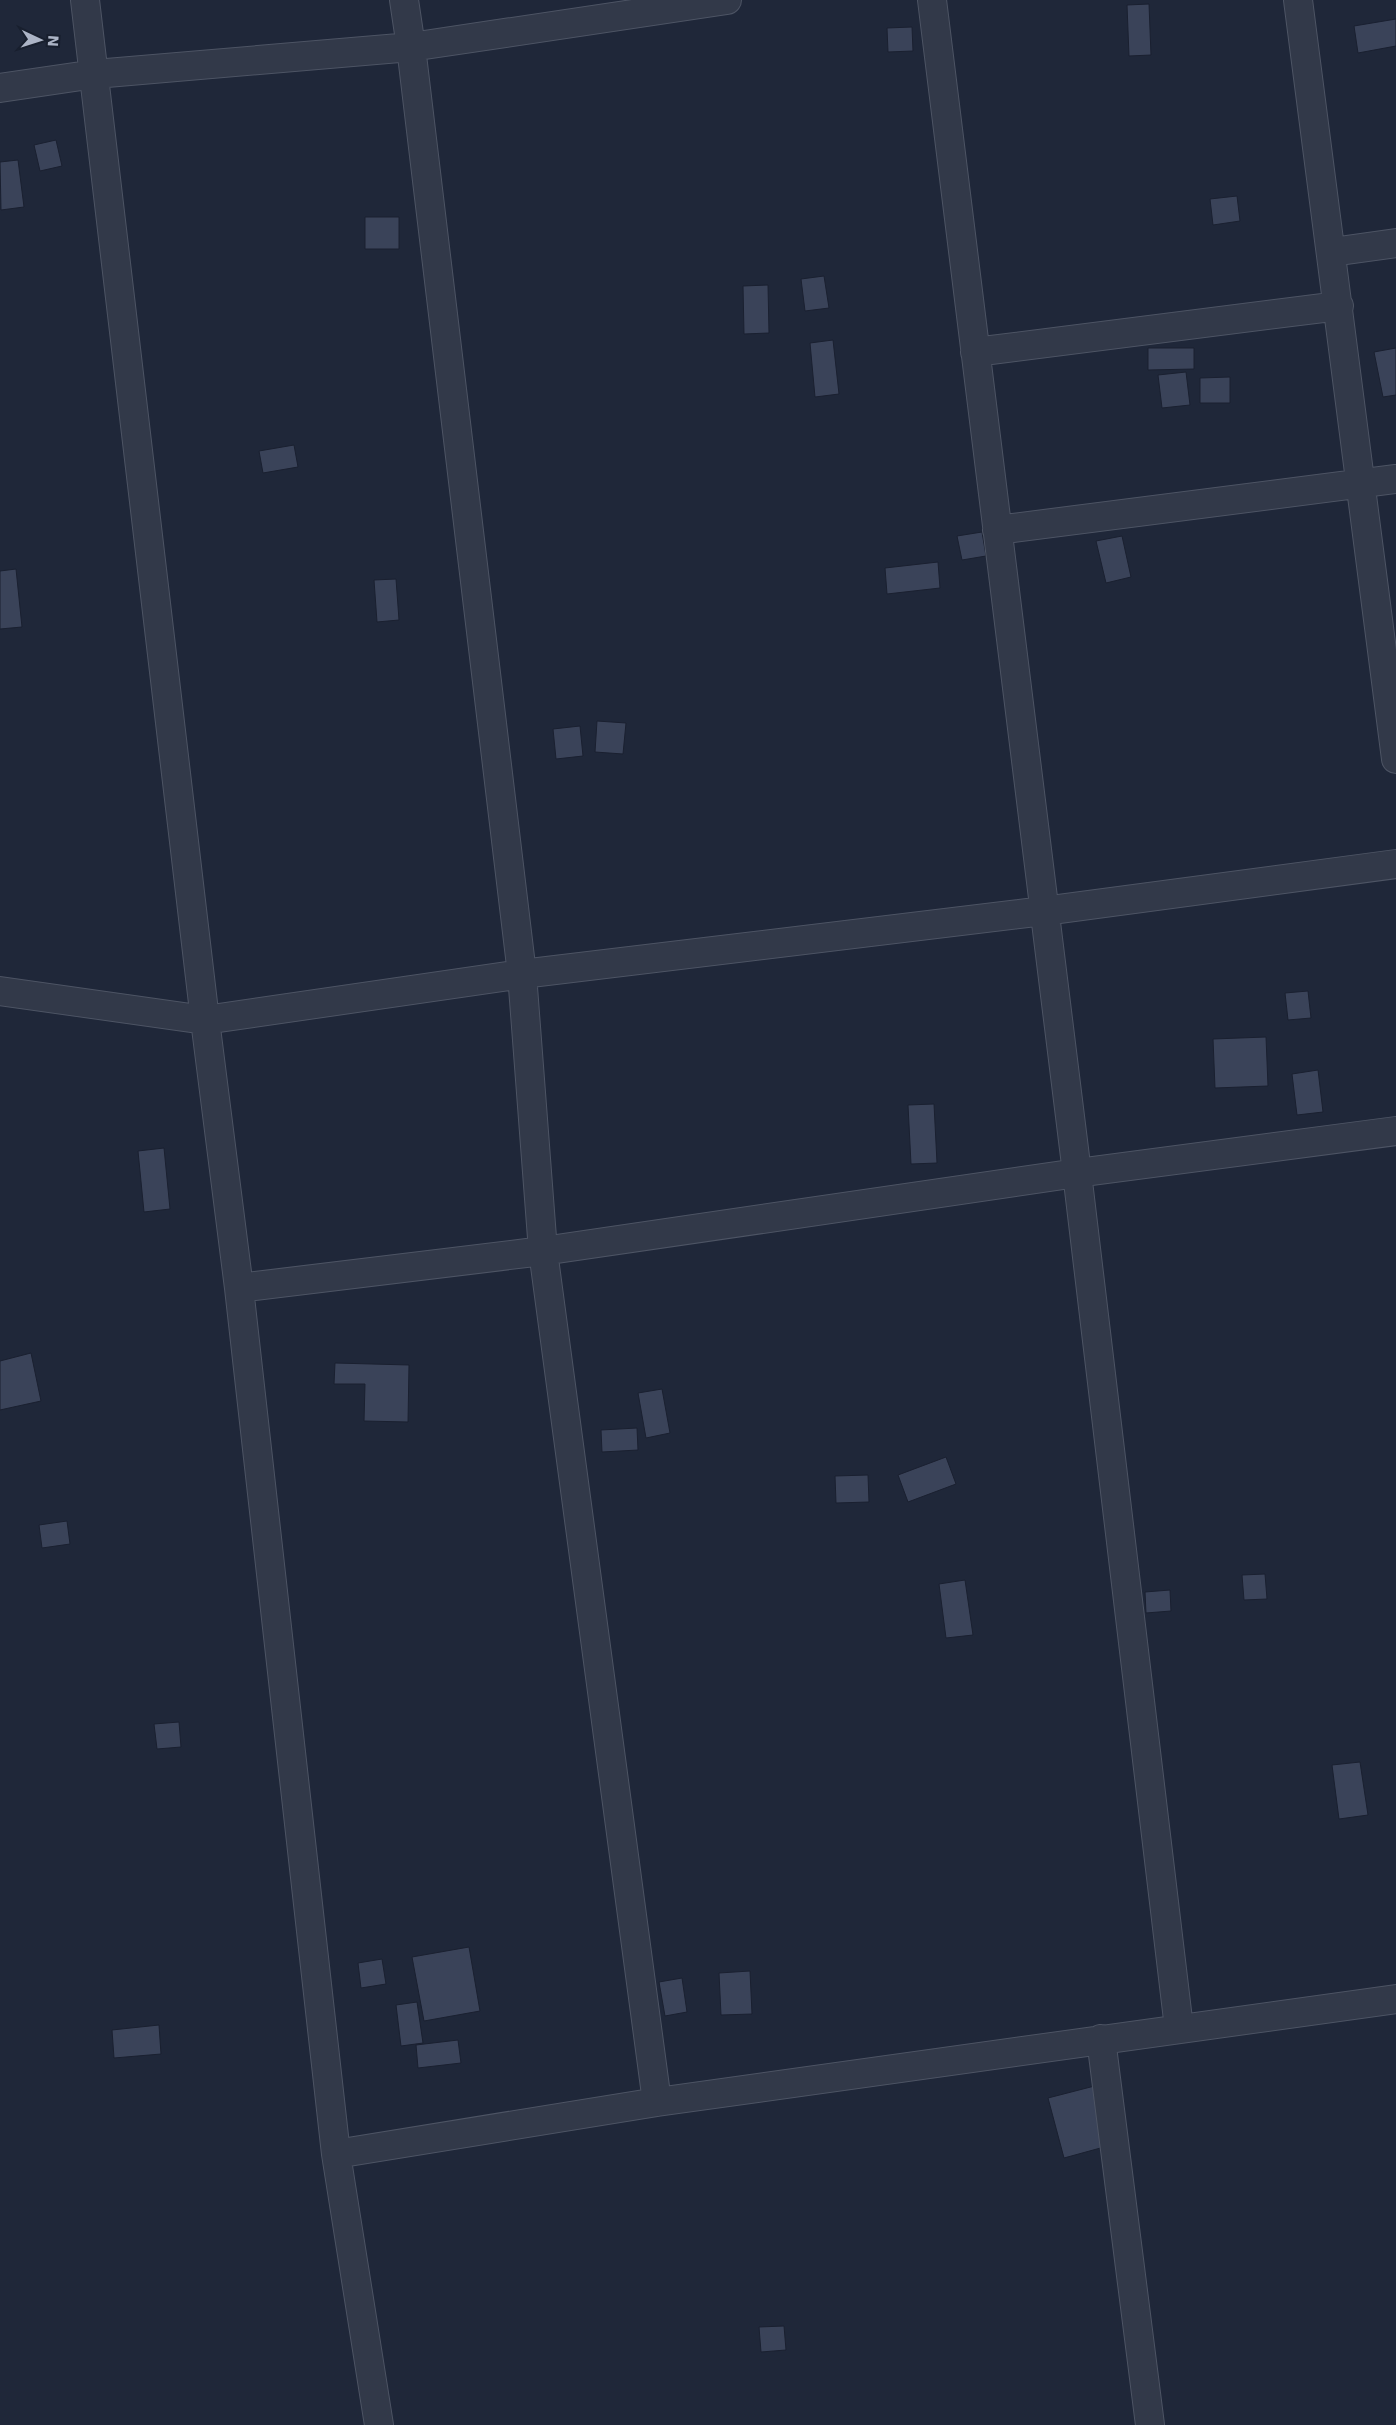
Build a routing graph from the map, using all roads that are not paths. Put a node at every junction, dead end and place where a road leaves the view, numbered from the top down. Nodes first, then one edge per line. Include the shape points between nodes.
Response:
1 (84, 0) edge
2 (404, 0) edge
3 (727, 0) edge
4 (932, 0) edge
5 (1298, 0) edge
6 (411, 46) junction
7 (94, 74) junction
8 (0, 88) edge
9 (1396, 243) edge
10 (1332, 252) junction
11 (1339, 306) junction
12 (976, 352) junction
13 (1396, 479) edge
14 (1362, 484) junction
15 (997, 530) junction
16 (1396, 759) edge
17 (1396, 864) edge
18 (1044, 911) junction
19 (522, 974) junction
20 (0, 991) edge
21 (205, 1020) junction
22 (1396, 1131) edge
23 (1077, 1173) junction
24 (542, 1251) junction
25 (239, 1288) junction
26 (1396, 1999) edge
27 (1179, 2028) junction
28 (1101, 2039) junction
29 (656, 2102) junction
30 (336, 2154) junction
31 (379, 2425) edge
32 (1150, 2425) edge

1 - 7 street
2 - 6 street
3 - 6 street
4 - 12 street
5 - 10 street
6 - 7 street
6 - 19 street
7 - 8 street
7 - 21 street
9 - 10 street
10 - 11 street
11 - 12 street
11 - 14 street
12 - 15 street
13 - 14 street
14 - 15 street
14 - 16 street
15 - 18 street
17 - 18 street
18 - 19 street
18 - 23 street
19 - 21 street
19 - 24 street
20 - 21 street
21 - 25 street
22 - 23 street
23 - 24 street
23 - 27 street
24 - 25 street
24 - 29 street
25 - 30 street
26 - 27 street
27 - 28 street
28 - 29 street
28 - 32 street
29 - 30 street
30 - 31 street

